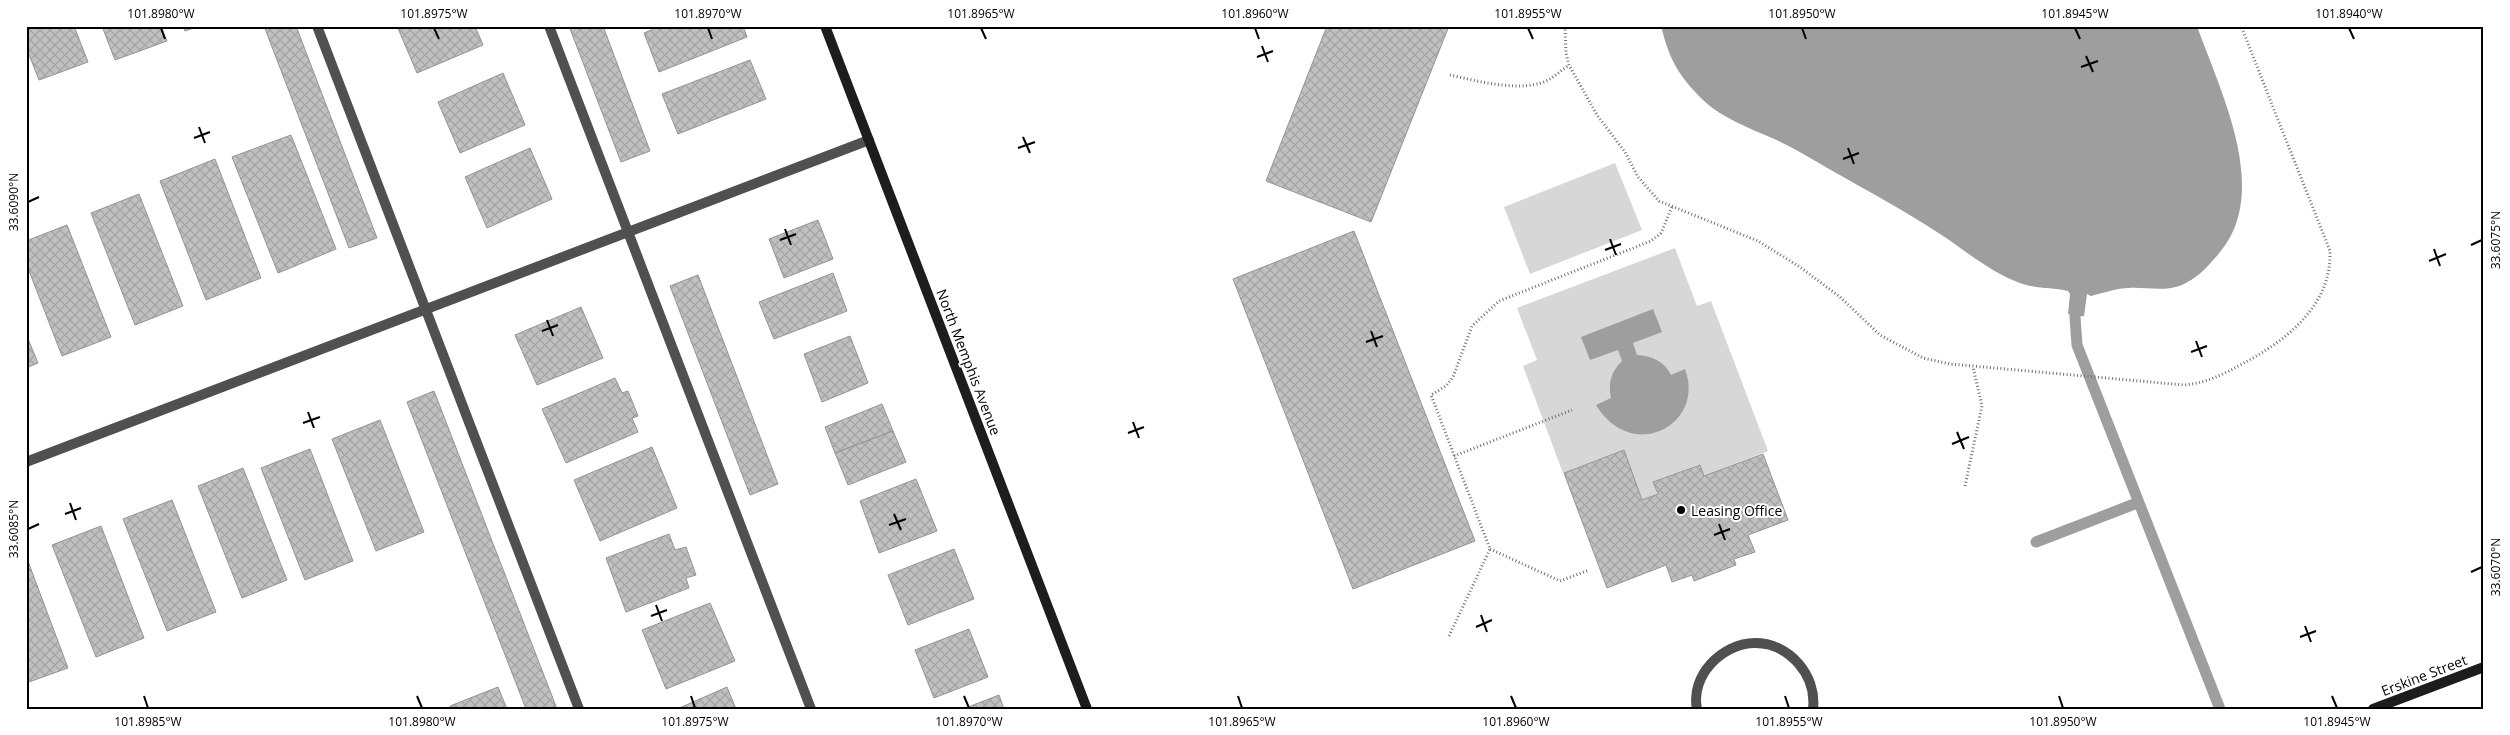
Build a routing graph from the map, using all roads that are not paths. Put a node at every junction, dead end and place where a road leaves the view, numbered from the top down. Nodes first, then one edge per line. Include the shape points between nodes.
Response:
1 (317, 26) edge
2 (549, 26) edge
3 (825, 26) edge
4 (869, 140) junction
5 (628, 232) junction
6 (426, 309) junction
7 (26, 462) edge
8 (2484, 667) edge
9 (579, 709) edge
10 (811, 709) edge
11 (1087, 709) edge
12 (1697, 709) edge
13 (1812, 709) edge
14 (2373, 709) edge

1 - 6 lane
2 - 5 lane
3 - 4 street, North Memphis Avenue
4 - 5 lane
4 - 11 street, North Memphis Avenue
5 - 6 lane
5 - 10 lane
6 - 7 lane
6 - 9 lane
8 - 14 street, Erskine Street
12 - 13 lane via 1698,684 1706,668 1736,646 1755,642 1790,654 1804,669 1812,687

